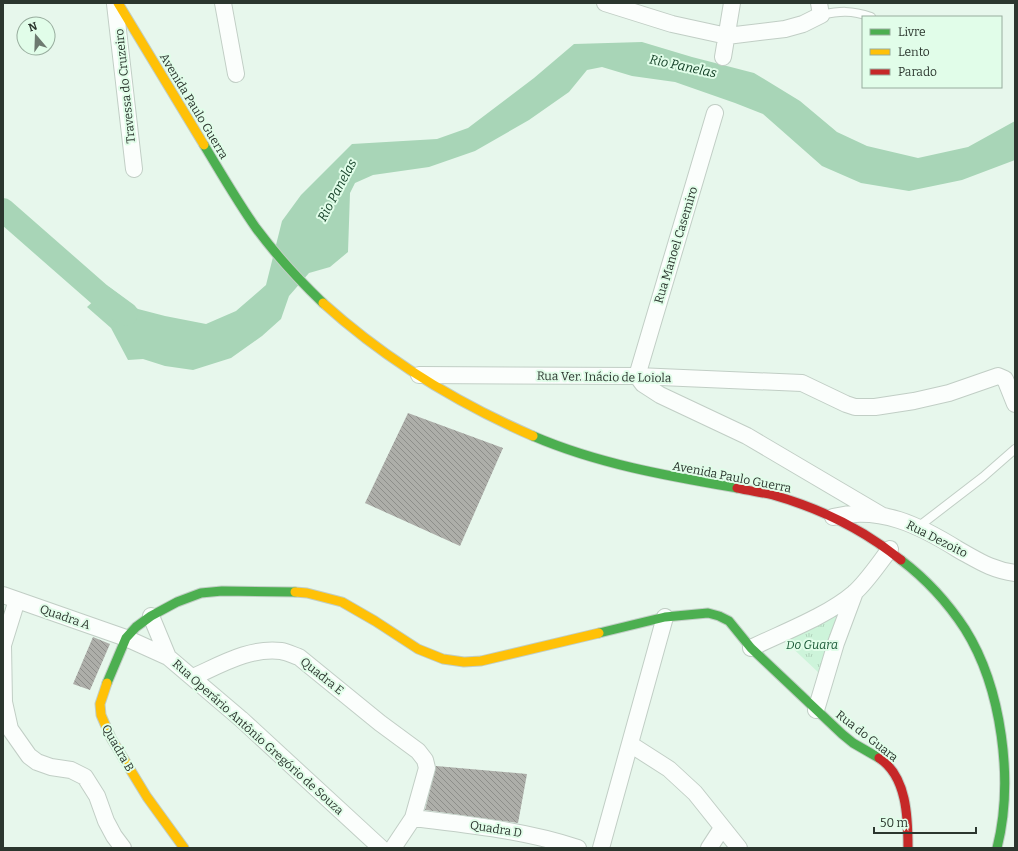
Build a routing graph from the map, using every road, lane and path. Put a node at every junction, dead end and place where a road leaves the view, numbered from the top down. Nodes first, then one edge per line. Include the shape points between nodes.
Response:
1 (116, 3) edge
2 (223, 3) edge
3 (605, 3) edge
4 (732, 3) edge
5 (820, 9) edge
6 (868, 16) edge
7 (727, 36) junction
8 (723, 57) dead end
9 (236, 74) dead end
10 (715, 113) dead end
11 (134, 169) dead end
12 (419, 375) junction
13 (637, 376) junction
14 (1015, 404) edge
15 (1015, 449) edge
16 (881, 515) junction
17 (833, 517) junction
18 (918, 527) junction
19 (890, 550) junction
20 (1015, 573) edge
21 (855, 592) junction
22 (10, 597) edge
23 (151, 616) junction
24 (665, 617) junction
25 (126, 638) junction
26 (751, 648) junction
27 (168, 657) junction
28 (193, 677) junction
29 (816, 710) junction
30 (630, 744) junction
31 (412, 818) junction
32 (720, 830) junction
33 (123, 848) edge
34 (184, 848) edge
35 (381, 848) edge
36 (393, 848) edge
37 (578, 848) edge
38 (601, 848) edge
39 (709, 848) edge
40 (725, 848) edge
41 (739, 848) edge
42 (908, 848) edge
43 (997, 848) edge

1 - 11 street, Travessa do Cruzeiro
1 - 12 main road, Avenida Paulo Guerra via 234,195 281,258 337,316 388,356
2 - 9 street
3 - 7 street via 672,24
4 - 7 street
5 - 6 lane via 857,12
5 - 7 street via 803,24 785,30
7 - 8 street
10 - 13 street, Rua Manoel Casemiro
12 - 13 street, Rua Ver. Inácio de Loiola
12 - 17 main road, Avenida Paulo Guerra via 467,404 553,445 675,478 774,495
13 - 14 street, Rua Ver. Inácio de Loiola via 802,382 855,407 875,407 914,401 949,393 998,376 1005,379
13 - 16 street via 643,384 660,395 747,436
15 - 18 lane
16 - 17 street, Rua Dezoito via 863,513
16 - 18 street, Rua Dezoito
17 - 19 main road, Avenida Paulo Guerra via 863,532
18 - 20 street, Rua Dezoito via 980,562 1000,571
19 - 21 street
19 - 43 main road, Avenida Paulo Guerra via 924,578 948,605 976,647 992,686 1004,759 1003,805
21 - 26 street via 824,613
21 - 29 street via 836,642
22 - 25 street, Quadra A
22 - 33 street via 3,645 4,702 10,729 29,756 37,762 71,770 85,777 97,796 114,836
23 - 24 main road, Rua do Guara via 177,602 201,594 253,590 307,593 342,602 418,650 443,659 464,662 481,661
23 - 25 main road, Rua do Guara
23 - 27 street
24 - 26 main road, Rua do Guara via 708,613 719,616 728,621
24 - 30 street
25 - 27 street, Rua Operário Antônio Gregório de Souza
25 - 34 main road, Quadra B via 103,692 101,715 111,738 147,797
26 - 29 main road, Rua do Guara
27 - 28 street, Rua Operário Antônio Gregório de Souza
28 - 31 street, Quadra E via 252,653 282,651 298,657 418,751 425,760 427,768
28 - 35 street, Rua Operário Antônio Gregório de Souza
29 - 42 main road, Rua do Guara via 842,734 893,771 900,784 907,818
30 - 32 street via 669,769 695,793
30 - 38 street
31 - 36 street
31 - 37 street, Quadra D via 512,831 544,837
32 - 39 street
32 - 40 street
32 - 41 street

